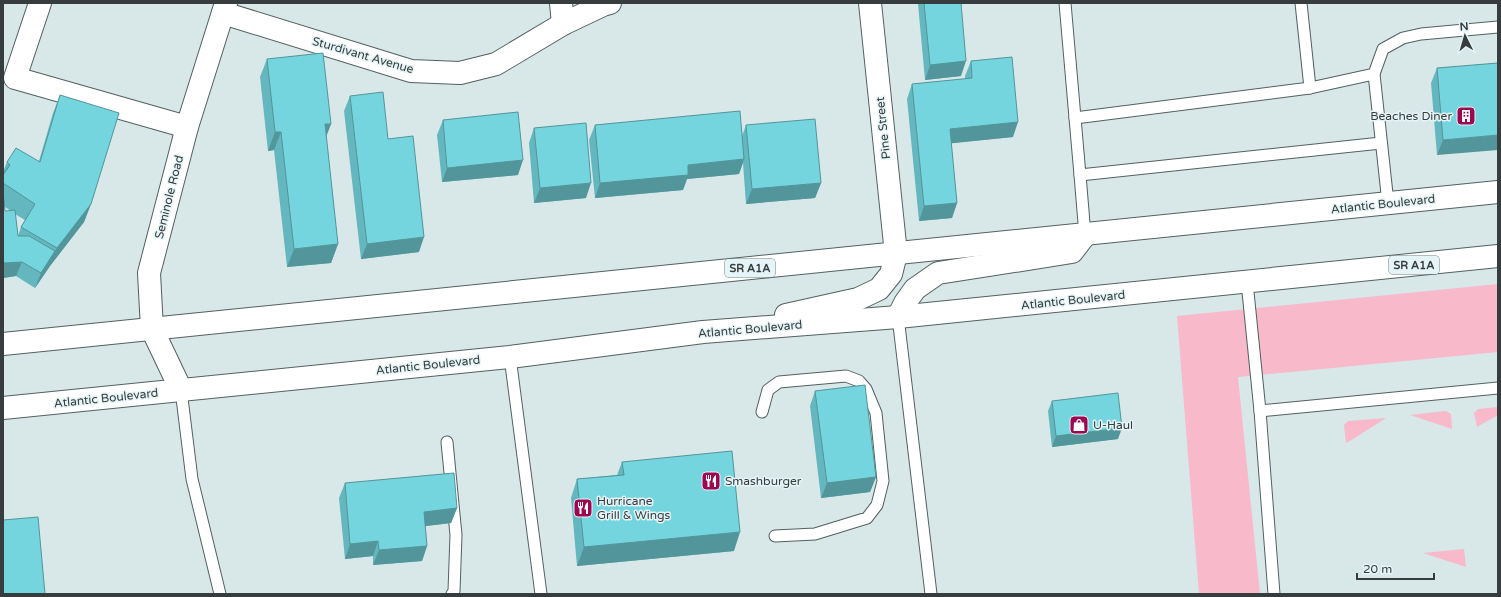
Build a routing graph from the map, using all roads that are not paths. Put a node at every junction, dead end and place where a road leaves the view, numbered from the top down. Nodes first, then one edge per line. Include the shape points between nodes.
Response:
1 (40, 3) edge
2 (561, 3) edge
3 (610, 3) edge
4 (870, 3) edge
5 (1065, 3) edge
6 (1301, 3) edge
7 (224, 8) edge
8 (563, 24) junction
9 (1498, 27) edge
10 (1374, 74) junction
11 (1310, 88) junction
12 (1076, 118) junction
13 (187, 127) junction
14 (1381, 143) junction
15 (1080, 175) junction
16 (1498, 192) edge
17 (1388, 203) junction
18 (1085, 235) junction
19 (896, 254) junction
20 (1498, 256) edge
21 (1247, 282) junction
22 (898, 317) junction
23 (152, 329) junction
24 (703, 332) junction
25 (3, 344) edge
26 (510, 357) junction
27 (1498, 388) edge
28 (180, 390) junction
29 (3, 408) edge
30 (1260, 411) junction
31 (762, 412) dead end
32 (447, 442) dead end
33 (775, 536) dead end
34 (220, 594) edge
35 (452, 594) edge
36 (541, 594) edge
37 (932, 594) edge
38 (1274, 594) edge

1 - 13 main road via 15,78
2 - 8 main road
3 - 8 main road, Sturdivant Avenue
4 - 19 main road, Pine Street
5 - 12 lane
6 - 11 lane
7 - 8 main road, Sturdivant Avenue via 412,71 460,73 496,64
7 - 13 main road, Seminole Road
9 - 10 lane via 1403,38 1383,49
10 - 11 lane
10 - 14 lane
11 - 12 lane
12 - 15 lane
13 - 23 main road, Seminole Road via 150,273
14 - 15 lane
14 - 17 lane
15 - 18 lane
16 - 17 main road, Atlantic Boulevard / SR A1A
17 - 18 main road, Atlantic Boulevard / SR A1A
18 - 19 main road, Atlantic Boulevard / SR A1A
18 - 22 main road via 1072,252 938,273 915,288
19 - 23 main road, Atlantic Boulevard / SR A1A
19 - 24 main road, Pine Street via 891,274 878,289 858,299
20 - 21 main road, Atlantic Boulevard / SR A1A
21 - 22 main road, Atlantic Boulevard / SR A1A
21 - 30 lane
22 - 24 main road, Atlantic Boulevard / SR A1A
22 - 37 lane
23 - 25 main road, Atlantic Boulevard / SR A1A
23 - 28 main road, Seminole Road
24 - 26 main road, Atlantic Boulevard / SR A1A
26 - 28 main road, Atlantic Boulevard / SR A1A
26 - 36 lane
27 - 30 lane
28 - 29 main road, Atlantic Boulevard / SR A1A
28 - 34 lane via 192,479
30 - 38 lane
31 - 33 lane via 768,390 779,382 846,376 859,381 866,389 877,421 883,481 877,505 867,518 815,534
32 - 35 lane via 456,535

